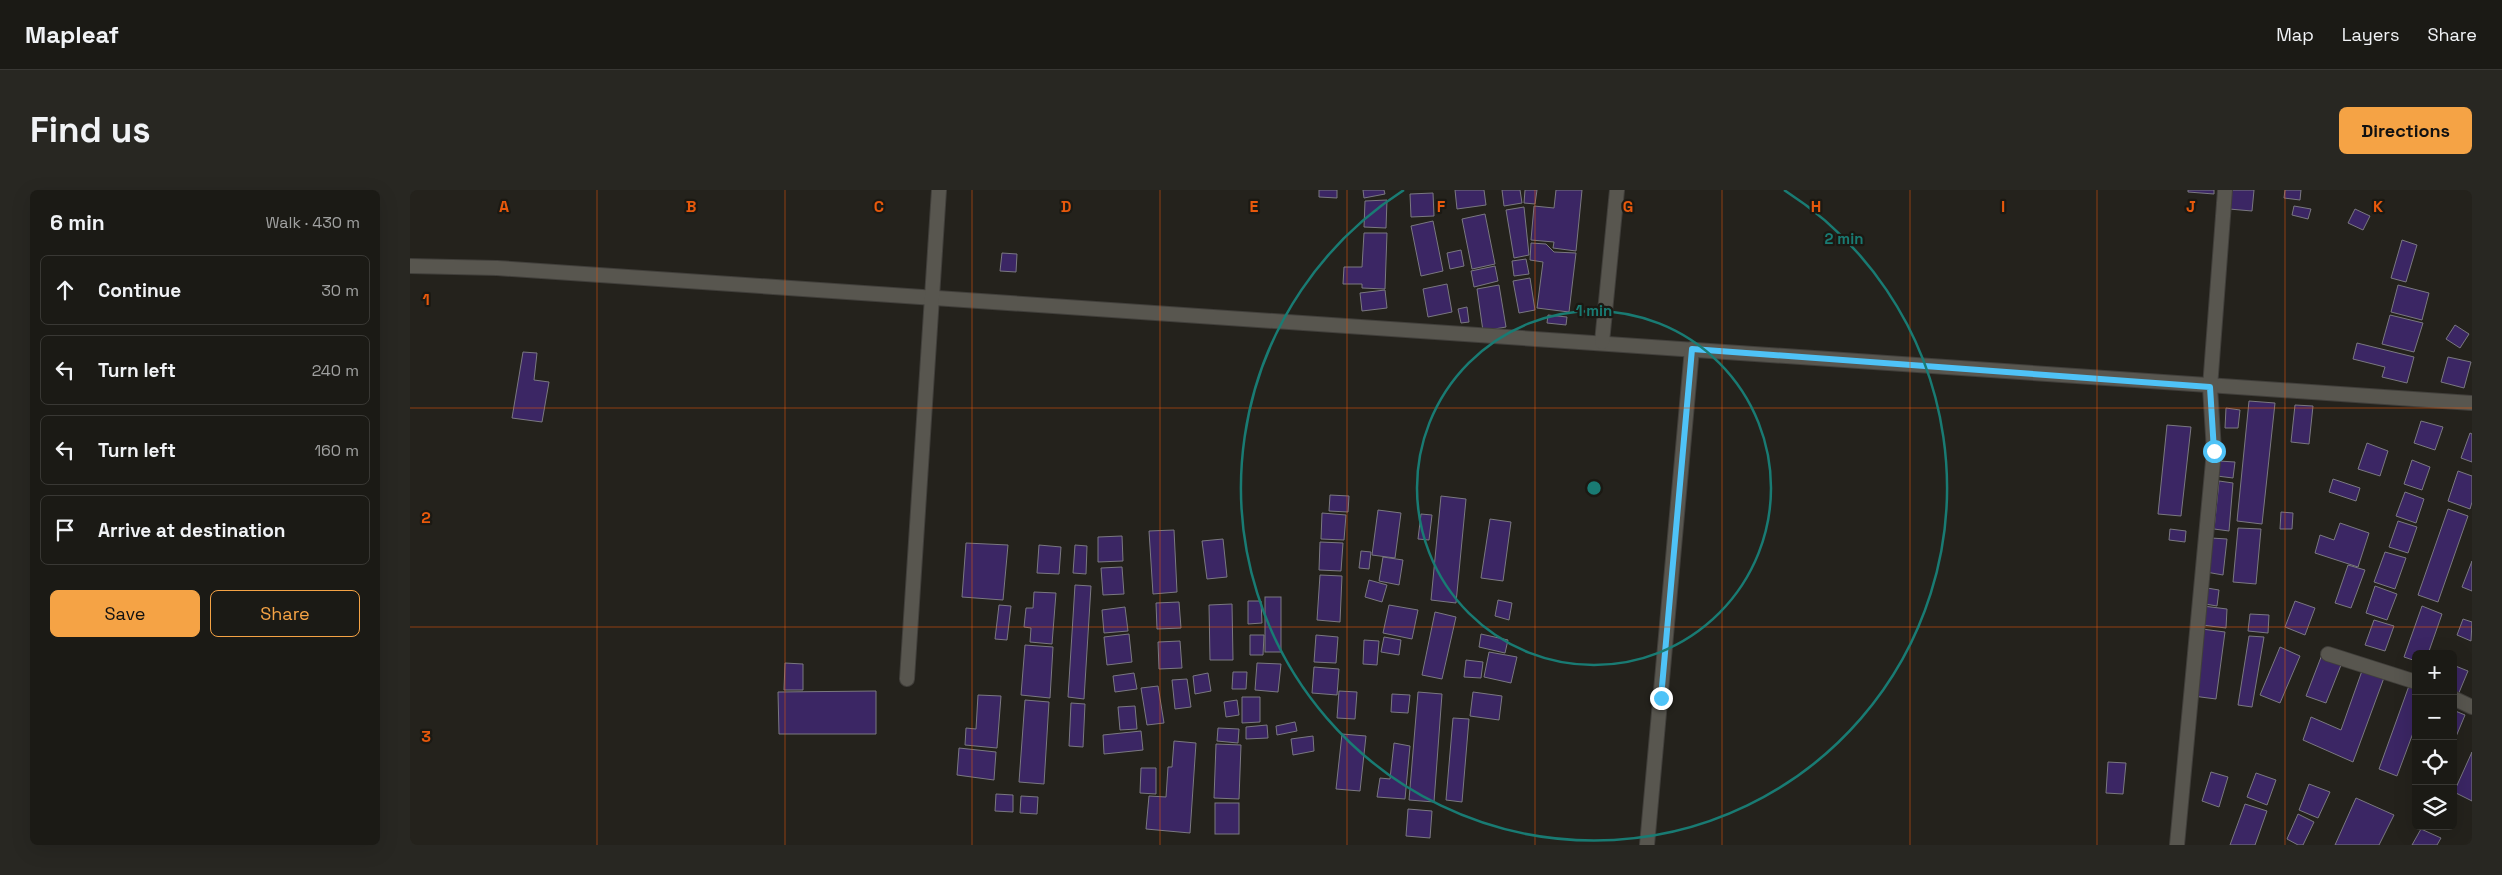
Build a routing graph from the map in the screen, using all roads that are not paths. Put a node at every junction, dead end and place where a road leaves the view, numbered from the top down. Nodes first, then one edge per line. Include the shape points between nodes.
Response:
1 (939, 190) edge
2 (1617, 190) edge
3 (2225, 190) edge
4 (410, 266) edge
5 (932, 297) junction
6 (1602, 342) junction
7 (1692, 349) junction
8 (2210, 387) junction
9 (2472, 403) edge
10 (2328, 654) dead end
11 (907, 679) dead end
12 (2412, 681) edge
13 (2457, 700) edge
14 (2472, 707) edge
15 (1647, 845) edge
16 (2177, 845) edge

1 - 5 street
2 - 6 street
3 - 8 street
4 - 5 street via 497,268
5 - 6 street
5 - 11 street
6 - 7 street
7 - 8 street
7 - 15 street
8 - 9 street
8 - 16 street via 2214,451
10 - 12 street
13 - 14 street

